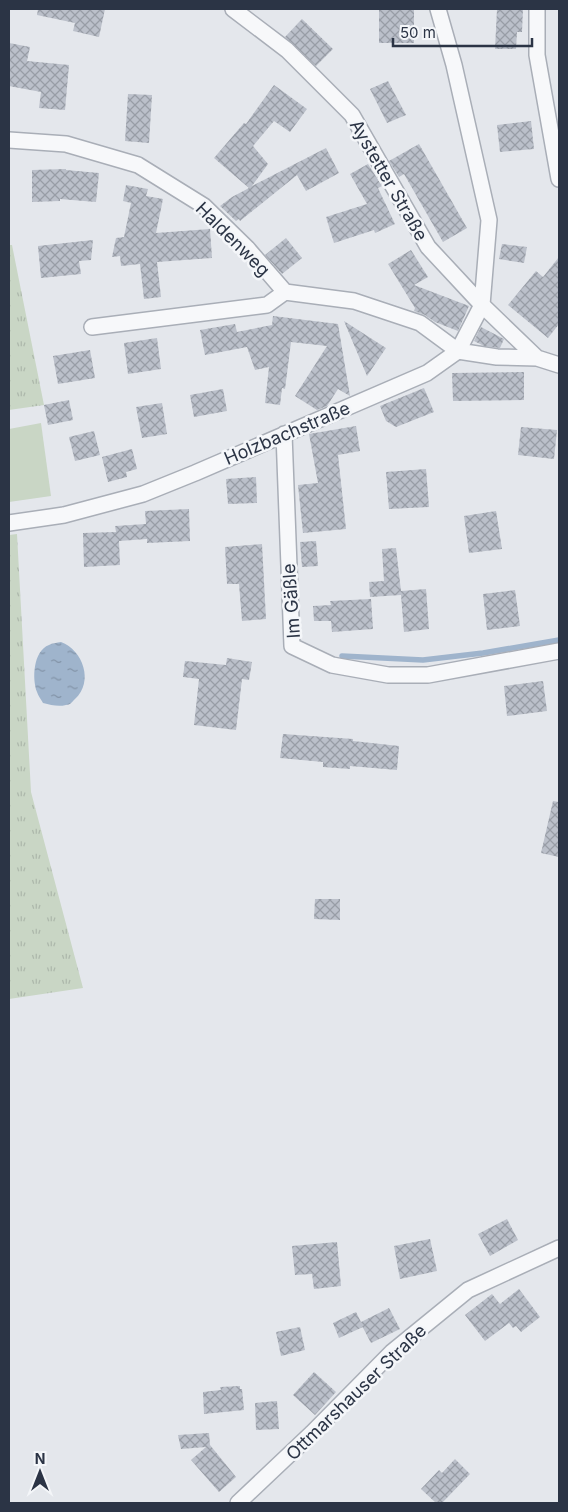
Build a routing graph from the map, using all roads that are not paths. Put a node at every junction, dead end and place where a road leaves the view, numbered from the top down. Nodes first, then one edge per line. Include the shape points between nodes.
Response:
1 (233, 9) edge
2 (438, 9) edge
3 (537, 9) edge
4 (9, 140) edge
5 (559, 179) edge
6 (285, 292) junction
7 (482, 305) junction
8 (92, 327) dead end
9 (458, 351) junction
10 (537, 358) junction
11 (559, 365) edge
12 (284, 434) junction
13 (9, 523) edge
14 (559, 651) edge
15 (559, 1248) edge
16 (238, 1503) edge

1 - 7 street, Aystetter Straße via 287,50 352,115 428,247
2 - 7 street via 489,220
3 - 5 street via 537,55
4 - 6 street, Haldenweg via 66,144 138,165 204,206 247,248
6 - 8 street, Haldenweg via 267,305
6 - 9 street via 354,301 420,323
7 - 9 street
7 - 10 street, Aystetter Straße
9 - 10 street via 497,357
9 - 12 street, Holzbachstraße via 427,373
10 - 11 street
12 - 13 street, Holzbachstraße via 143,494 64,514
12 - 14 street, Im Gäßle via 292,646 332,665 388,675 428,675
15 - 16 street, Ottmarshauser Straße via 468,1290 392,1352

